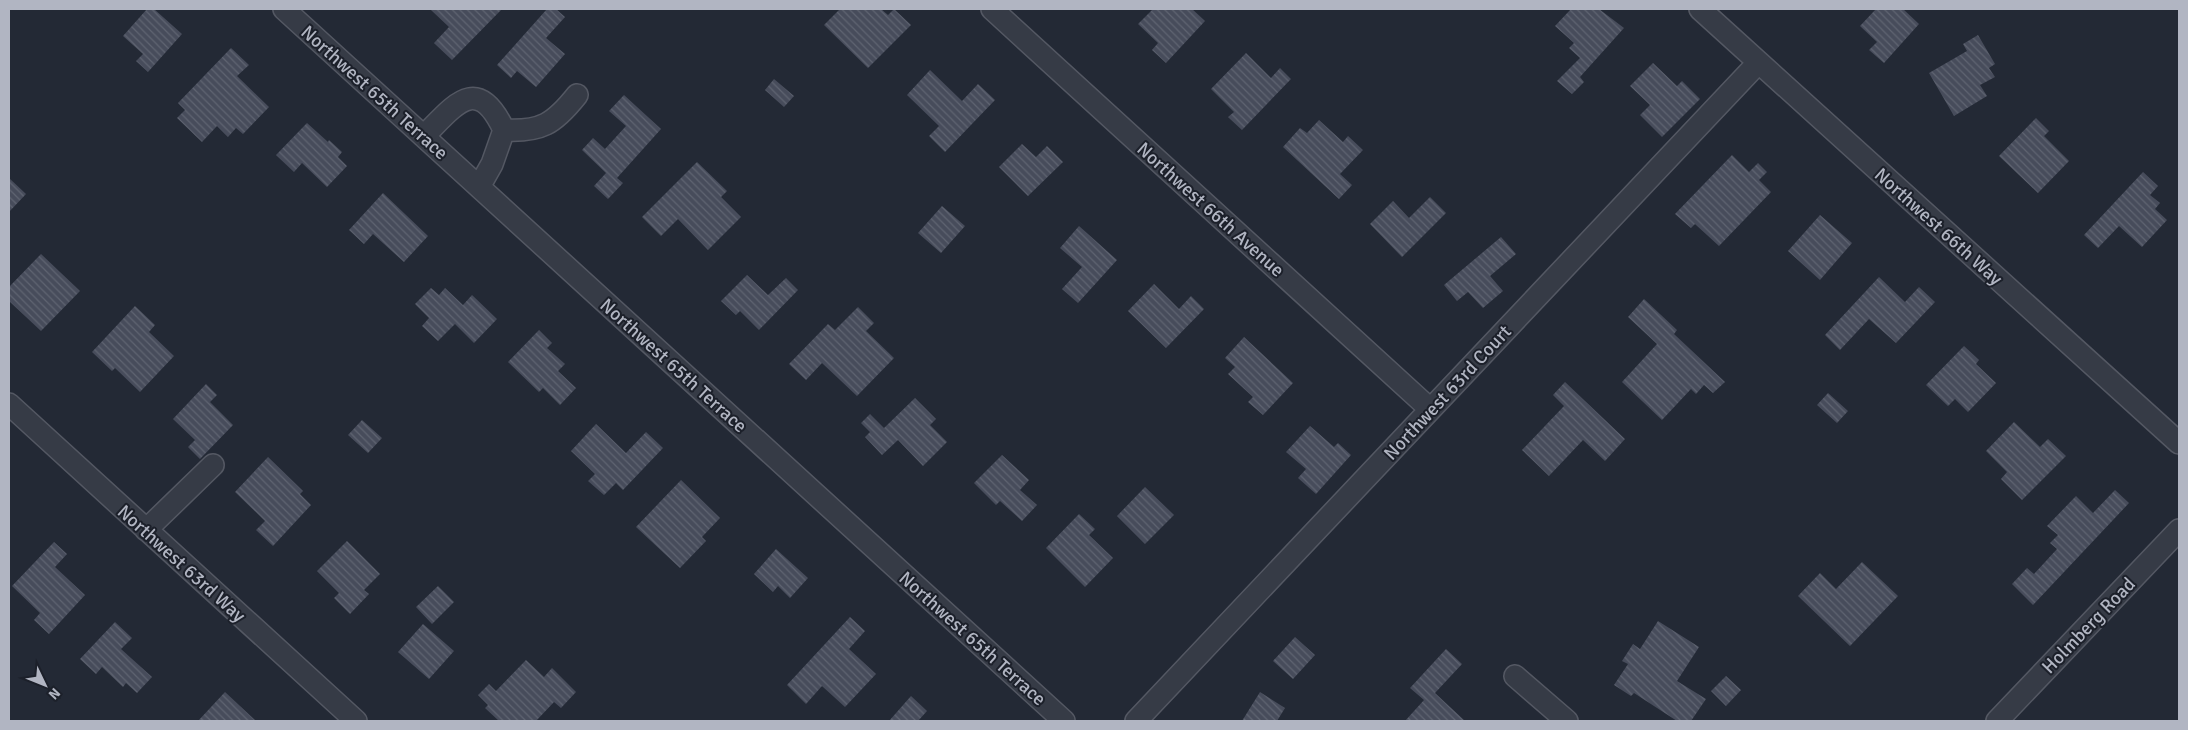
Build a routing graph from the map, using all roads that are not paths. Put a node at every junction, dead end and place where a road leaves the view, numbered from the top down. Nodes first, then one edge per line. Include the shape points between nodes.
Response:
1 (284, 9) edge
2 (992, 9) edge
3 (1700, 9) edge
4 (1758, 63) junction
5 (577, 95) dead end
6 (504, 130) junction
7 (424, 136) junction
8 (479, 187) junction
9 (9, 404) edge
10 (1430, 409) junction
11 (2179, 443) edge
12 (213, 466) dead end
13 (146, 530) junction
14 (2179, 530) edge
15 (1515, 676) dead end
16 (356, 721) edge
17 (1064, 721) edge
18 (1136, 721) edge
19 (1567, 721) edge
20 (1997, 721) edge

1 - 7 street, Northwest 65th Terrace
2 - 10 street, Northwest 66th Avenue
3 - 4 street, Northwest 66th Way
4 - 10 street, Northwest 63rd Court
4 - 11 street, Northwest 66th Way
5 - 6 street via 561,116 552,122 525,131
6 - 7 street via 488,104 477,97 466,97
6 - 8 street via 492,164
7 - 8 street, Northwest 65th Terrace
8 - 17 street, Northwest 65th Terrace
9 - 13 street, Northwest 63rd Way
10 - 18 street, Northwest 63rd Court
12 - 13 street
13 - 16 street, Northwest 63rd Way
14 - 20 street, Holmberg Road
15 - 19 street

